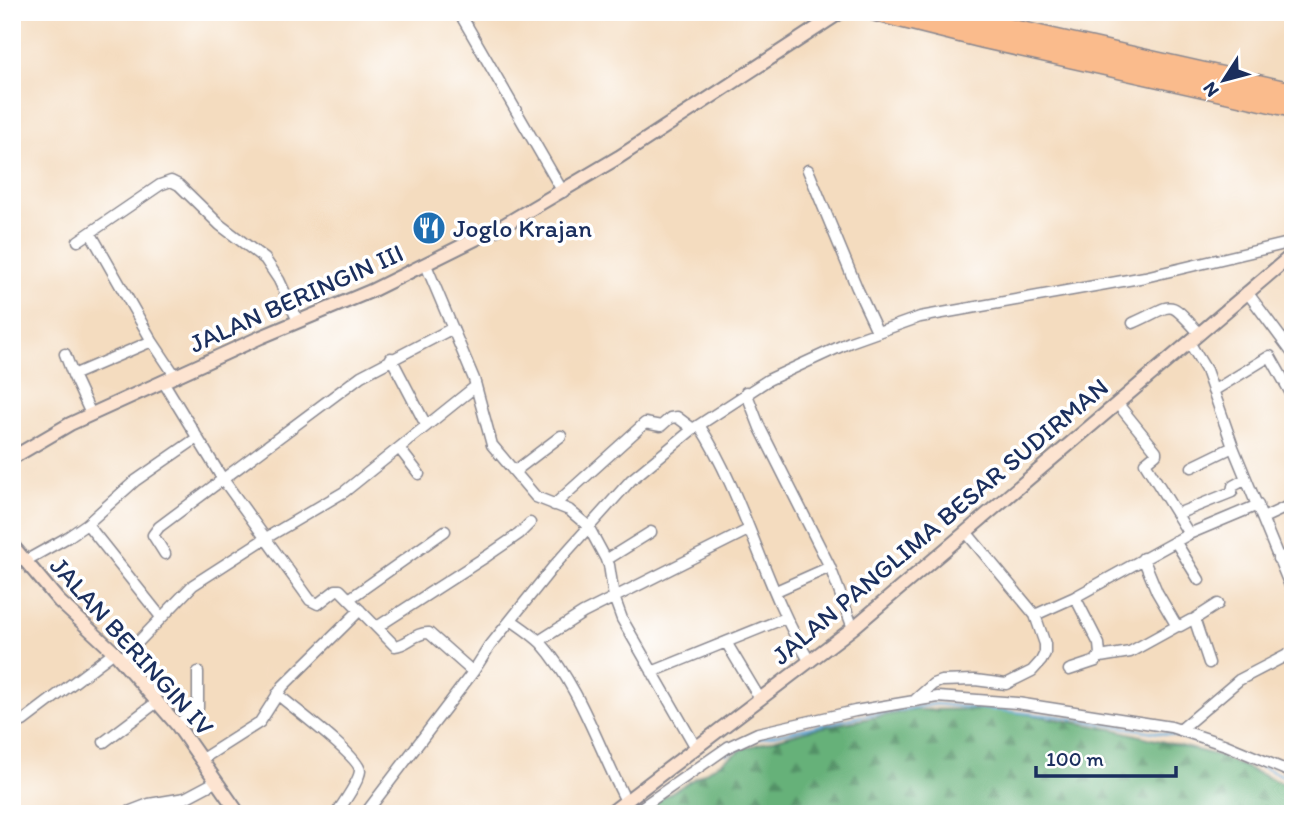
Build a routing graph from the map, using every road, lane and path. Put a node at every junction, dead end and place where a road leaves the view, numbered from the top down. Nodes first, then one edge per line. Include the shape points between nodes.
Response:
1 (459, 12) edge
2 (841, 12) edge
3 (876, 12) edge
4 (937, 12) edge
5 (1171, 73) junction
6 (1293, 92) edge
7 (1293, 108) edge
8 (808, 170) dead end
9 (563, 192) junction
10 (91, 234) junction
11 (78, 241) dead end
12 (1293, 242) edge
13 (1293, 254) edge
14 (426, 265) junction
15 (1247, 292) junction
16 (298, 321) junction
17 (1133, 323) dead end
18 (453, 328) junction
19 (877, 331) junction
20 (1199, 332) junction
21 (152, 341) junction
22 (1189, 342) junction
23 (65, 354) dead end
24 (1293, 354) edge
25 (391, 358) junction
26 (73, 375) junction
27 (170, 380) junction
28 (476, 386) junction
29 (1213, 391) junction
30 (746, 392) junction
31 (1293, 397) edge
32 (1117, 403) junction
33 (91, 414) junction
34 (426, 425) junction
35 (696, 427) junction
36 (561, 436) dead end
37 (197, 438) junction
38 (1233, 447) junction
39 (399, 448) junction
40 (12, 458) edge
41 (1192, 467) dead end
42 (514, 471) junction
43 (419, 474) dead end
44 (222, 478) junction
45 (1246, 479) junction
46 (1293, 504) edge
47 (554, 505) junction
48 (1258, 505) junction
49 (1177, 514) junction
50 (1263, 518) junction
51 (530, 523) dead end
52 (87, 524) junction
53 (588, 526) junction
54 (748, 530) junction
55 (444, 531) dead end
56 (966, 531) junction
57 (651, 532) dead end
58 (1189, 534) junction
59 (266, 538) junction
60 (1175, 541) junction
61 (12, 545) edge
62 (1293, 552) edge
63 (165, 554) dead end
64 (1143, 558) junction
65 (1278, 559) junction
66 (606, 560) junction
67 (25, 561) junction
68 (830, 567) junction
69 (1199, 580) dead end
70 (776, 591) junction
71 (1293, 593) edge
72 (614, 597) junction
73 (1074, 597) junction
74 (349, 599) junction
75 (1217, 604) dead end
76 (360, 610) junction
77 (1035, 615) junction
78 (161, 617) junction
79 (785, 618) junction
80 (511, 620) junction
81 (1193, 620) junction
82 (1179, 625) junction
83 (377, 627) junction
84 (853, 628) junction
85 (539, 641) junction
86 (726, 642) junction
87 (1293, 652) edge
88 (117, 656) junction
89 (1100, 657) junction
90 (810, 662) junction
91 (1209, 663) dead end
92 (1069, 670) dead end
93 (198, 672) dead end
94 (473, 672) junction
95 (652, 672) junction
96 (277, 694) junction
97 (760, 699) junction
98 (916, 699) junction
99 (158, 702) junction
100 (23, 721) dead end
101 (177, 725) junction
102 (1180, 730) junction
103 (104, 742) dead end
104 (695, 746) junction
105 (202, 759) junction
106 (1293, 763) edge
107 (1281, 768) junction
108 (1293, 773) edge
109 (217, 781) junction
110 (629, 808) edge
111 (123, 814) edge
112 (239, 814) edge
113 (336, 814) edge
114 (365, 814) edge
115 (609, 814) edge

1 - 9 street
2 - 9 street, JALAN BERINGIN III
3 - 5 highway via 1048,54
4 - 5 highway
5 - 6 highway
5 - 7 highway
8 - 19 street
9 - 14 street, JALAN BERINGIN III
10 - 11 street
10 - 16 street via 160,185 174,182 265,259
10 - 21 street
12 - 19 street via 1145,277 920,317
13 - 15 street, JALAN PANGLIMA BESAR SUDIRMAN
14 - 16 street, JALAN BERINGIN III
14 - 18 street
15 - 20 street, JALAN PANGLIMA BESAR SUDIRMAN
15 - 24 street
16 - 27 street, JALAN BERINGIN III
17 - 20 street via 1173,307
18 - 25 street
18 - 28 street
19 - 30 street
20 - 22 street, JALAN PANGLIMA BESAR SUDIRMAN
21 - 26 street
21 - 27 street
22 - 29 street
22 - 32 street, JALAN PANGLIMA BESAR SUDIRMAN
23 - 26 street
25 - 34 street
25 - 44 street
26 - 33 street
27 - 33 street, JALAN BERINGIN III
27 - 37 street
28 - 34 street
28 - 42 street via 492,445
29 - 31 street via 1271,356
29 - 38 street
30 - 35 street
30 - 68 street
32 - 49 street via 1156,451 1145,463
32 - 56 street, JALAN PANGLIMA BESAR SUDIRMAN
33 - 40 street, JALAN BERINGIN III
34 - 39 street
35 - 47 street via 677,417 659,426 645,423
35 - 53 street via 631,480
35 - 54 street via 722,463
36 - 42 street
37 - 44 street
37 - 52 street via 135,481
38 - 41 street
38 - 45 street
39 - 43 street
39 - 59 street via 344,492
42 - 47 street via 536,497
44 - 59 street
44 - 63 street via 153,533
45 - 48 street
45 - 49 street via 1233,486 1232,492
46 - 50 street
47 - 53 street via 575,513
48 - 50 street
48 - 58 street
49 - 58 street
50 - 65 street
51 - 83 street
52 - 67 street
52 - 78 street
53 - 66 street
53 - 80 street
54 - 70 street
54 - 72 street
55 - 74 street
56 - 77 street
56 - 84 street, JALAN PANGLIMA BESAR SUDIRMAN
57 - 66 street
58 - 60 street
59 - 74 street via 313,603 337,590
59 - 78 street via 193,585
60 - 64 street
60 - 69 street
61 - 67 street, JALAN BERINGIN IV
62 - 65 street
64 - 73 street
64 - 82 street via 1157,592
65 - 71 street
66 - 72 street
67 - 88 street, JALAN BERINGIN IV
68 - 70 street
68 - 84 street
70 - 79 street
72 - 85 street
72 - 95 street
73 - 77 street
73 - 89 street via 1099,644
74 - 76 street
75 - 81 street
76 - 83 street
76 - 96 street
77 - 98 street via 1045,644 1041,661 1032,671 1006,684 942,681
78 - 88 street
79 - 86 street
79 - 90 street
80 - 85 street
80 - 94 street
81 - 82 street
81 - 91 street
82 - 89 street via 1130,652
83 - 94 street via 397,646 419,634 432,635
84 - 90 street, JALAN PANGLIMA BESAR SUDIRMAN
85 - 110 street via 576,698
86 - 95 street
86 - 97 street
87 - 102 street via 1239,680
88 - 99 street, JALAN BERINGIN IV
88 - 100 street
89 - 92 street
90 - 97 street, JALAN PANGLIMA BESAR SUDIRMAN
93 - 101 street via 198,708
94 - 114 street
95 - 104 street
96 - 105 street via 256,726
96 - 113 street via 358,764 359,775
97 - 104 street, JALAN PANGLIMA BESAR SUDIRMAN
98 - 102 street via 989,700
98 - 110 street via 758,733
99 - 101 street, JALAN BERINGIN IV
99 - 103 street
101 - 105 street, JALAN BERINGIN IV
102 - 107 street
104 - 110 street, JALAN PANGLIMA BESAR SUDIRMAN
105 - 109 street, JALAN BERINGIN IV
106 - 107 street
107 - 108 street
109 - 111 street via 185,798
109 - 112 street, JALAN BERINGIN IV
110 - 115 street, JALAN PANGLIMA BESAR SUDIRMAN

